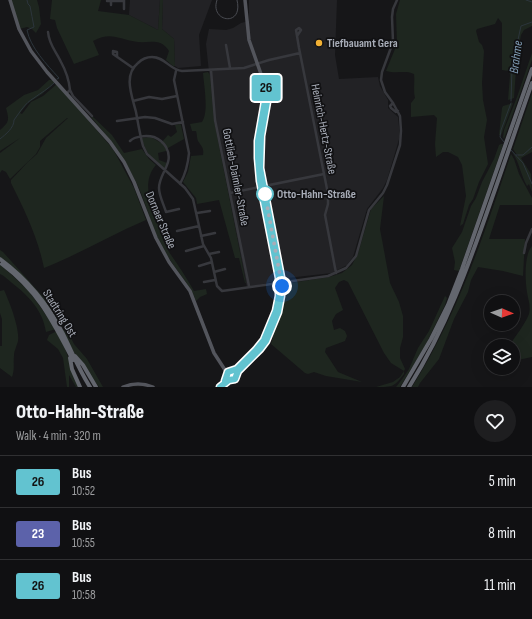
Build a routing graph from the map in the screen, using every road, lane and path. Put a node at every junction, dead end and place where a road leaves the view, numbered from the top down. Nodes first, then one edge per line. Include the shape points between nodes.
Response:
1 (10, 0) edge
2 (107, 0) edge
3 (124, 0) edge
4 (245, 0) edge
5 (397, 0) edge
6 (111, 1) edge
7 (111, 5) dead end
8 (124, 9) dead end
9 (48, 32) dead end
10 (297, 36) dead end
11 (226, 45) dead end
12 (300, 53) junction
13 (117, 57) dead end
14 (258, 63) junction
15 (133, 68) junction
16 (230, 68) junction
17 (532, 69) edge
18 (211, 70) junction
19 (176, 71) junction
20 (532, 83) edge
21 (68, 91) junction
22 (177, 96) junction
23 (133, 101) junction
24 (393, 103) junction
25 (398, 111) junction
26 (92, 116) dead end
27 (137, 118) junction
28 (117, 122) dead end
29 (183, 122) junction
30 (140, 137) junction
31 (130, 140) dead end
32 (165, 171) junction
33 (324, 174) junction
34 (180, 184) junction
35 (262, 186) junction
36 (230, 193) junction
37 (179, 209) dead end
38 (210, 210) dead end
39 (197, 213) junction
40 (200, 226) junction
41 (532, 229) edge
42 (177, 231) dead end
43 (215, 233) dead end
44 (201, 236) junction
45 (204, 246) junction
46 (186, 251) dead end
47 (219, 252) dead end
48 (524, 253) dead end
49 (208, 254) junction
50 (0, 259) edge
51 (0, 262) edge
52 (212, 262) junction
53 (198, 266) dead end
54 (225, 269) dead end
55 (214, 272) junction
56 (336, 273) junction
57 (216, 280) junction
58 (204, 282) dead end
59 (281, 282) junction
60 (248, 286) junction
61 (71, 353) junction
62 (230, 374) junction
63 (237, 374) junction
64 (221, 386) edge
65 (80, 387) edge
66 (88, 387) edge
67 (96, 387) edge
68 (123, 387) edge
69 (153, 387) edge
70 (403, 387) edge
71 (409, 387) edge

1 - 21 main road, Dornaer Straße via 19,29 31,51
2 - 6 street
3 - 6 street
3 - 8 street
4 - 14 main road via 249,40
5 - 24 street via 392,17 393,42 381,80 385,92
6 - 7 street
9 - 21 street via 48,39 67,75
10 - 12 street, Heinrich-Hertz-Straße
11 - 16 street
12 - 14 street
12 - 33 street, Heinrich-Hertz-Straße
13 - 15 street
14 - 16 street via 247,67
14 - 35 main road via 265,84 264,116 257,153
15 - 19 street via 141,60 150,57 163,60
15 - 23 street via 129,79
16 - 18 street
17 - 70 highway via 448,305
18 - 19 street
18 - 36 street, Gottlieb-Daimler-Straße via 215,120
19 - 22 street via 174,80
20 - 71 highway via 453,304 427,358
21 - 26 street, Dornaer Straße
21 - 62 main road, Dornaer Straße via 124,162 156,238 169,262 190,291 214,353
22 - 23 street
22 - 29 street
23 - 27 street
24 - 25 street
24 - 25 street via 391,108
25 - 56 street via 400,145 387,185 369,210 356,256 346,268
27 - 28 street
27 - 29 street via 155,118 172,124
27 - 30 street
29 - 34 street via 189,153 186,173
30 - 31 street
30 - 32 street via 147,154
30 - 32 street via 154,137 163,144 169,155
32 - 34 street
32 - 37 street via 159,188 166,212
33 - 35 street
33 - 56 street, Heinrich-Hertz-Straße via 328,200 325,215
34 - 39 street via 190,193
35 - 36 street
35 - 59 main road
36 - 60 street, Gottlieb-Daimler-Straße
38 - 39 street
39 - 40 street
40 - 42 street
40 - 44 street
41 - 48 street
43 - 44 street
44 - 45 street
45 - 46 street
45 - 49 street
47 - 49 street
49 - 52 street
50 - 61 highway, Stadtring Ost via 39,296 52,314
51 - 61 highway, Stadtring Ost via 16,275 38,300
52 - 53 street
52 - 55 street
54 - 55 street
55 - 57 street
56 - 59 street
57 - 58 street
57 - 60 street via 222,291
59 - 60 street
59 - 62 main road via 278,305 264,340
59 - 63 main road via 280,304 266,341
61 - 65 highway via 72,369
61 - 66 highway, Stadtring Ost
61 - 67 highway via 84,366
62 - 63 main road, Dornaer Straße
62 - 63 main road via 235,379
62 - 64 main road
68 - 69 main road via 140,384

